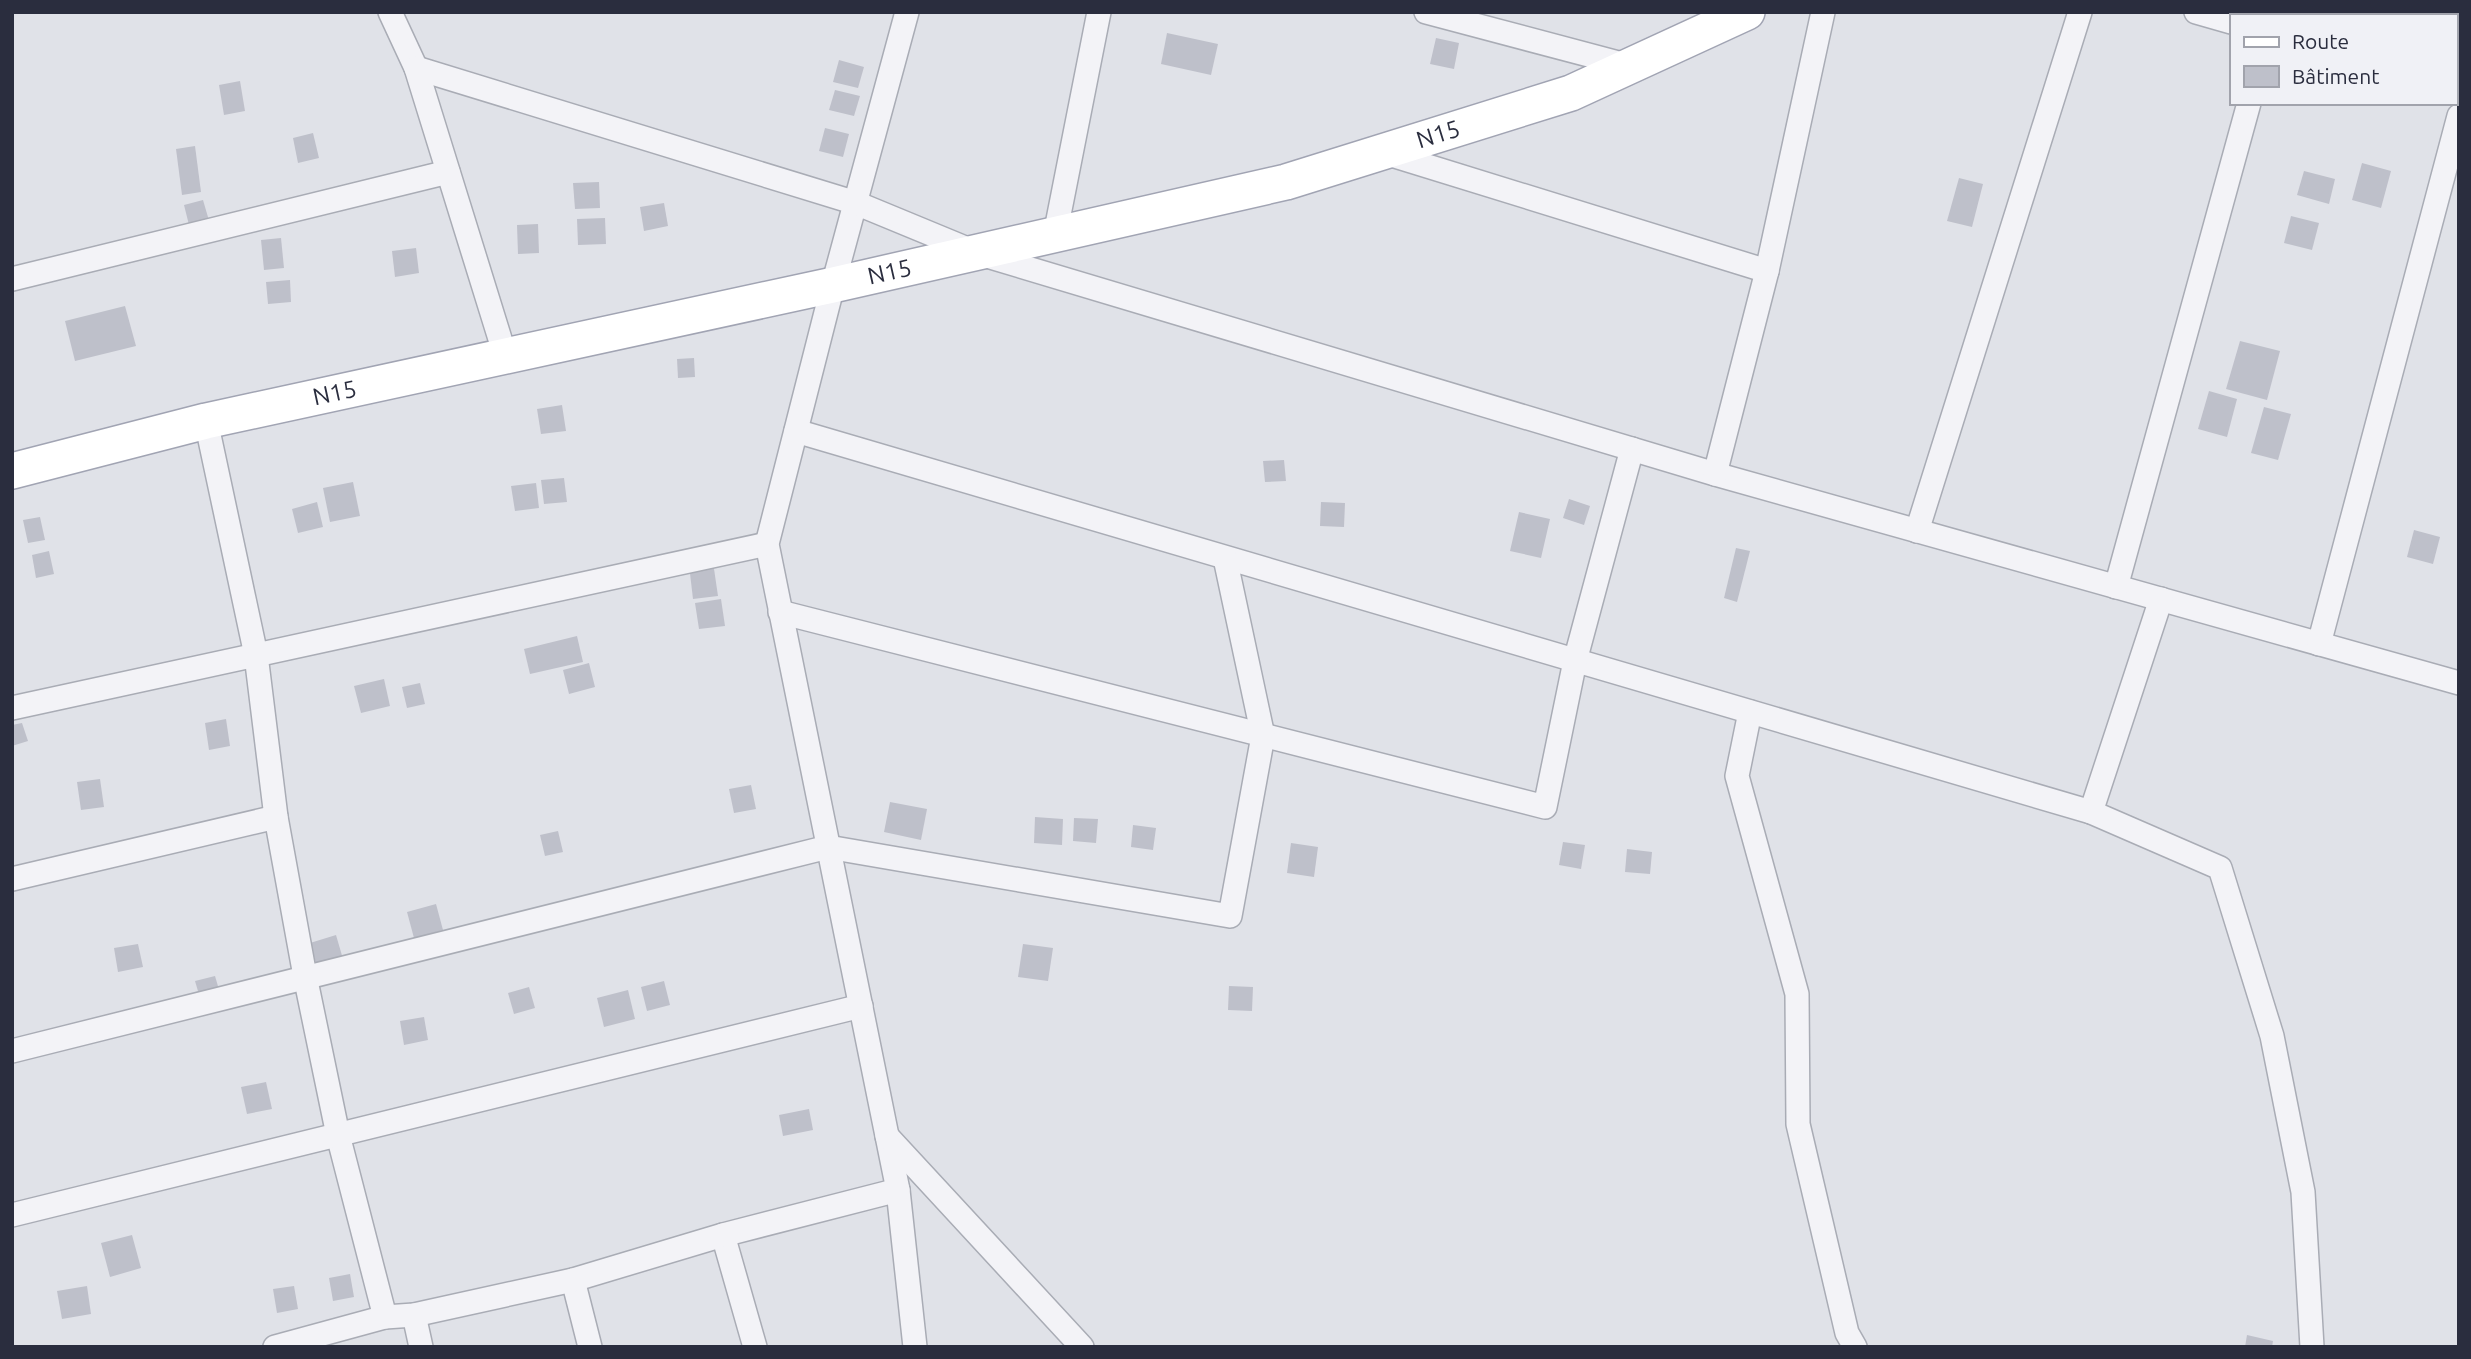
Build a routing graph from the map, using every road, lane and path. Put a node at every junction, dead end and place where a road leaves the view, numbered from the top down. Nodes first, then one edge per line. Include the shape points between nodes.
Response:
1 (390, 12) edge
2 (907, 12) edge
3 (1099, 12) edge
4 (1426, 12) edge
5 (1747, 12) edge
6 (1823, 12) edge
7 (2080, 12) edge
8 (2196, 12) edge
9 (2230, 22) edge
10 (1630, 66) junction
11 (416, 68) junction
12 (2248, 105) edge
13 (2459, 116) edge
14 (1382, 152) junction
15 (448, 172) junction
16 (856, 202) junction
17 (1055, 235) junction
18 (976, 253) junction
19 (1767, 271) junction
20 (12, 279) edge
21 (833, 285) junction
22 (505, 355) junction
23 (206, 421) junction
24 (796, 431) junction
25 (1632, 449) junction
26 (12, 471) edge
27 (1715, 474) junction
28 (1917, 531) junction
29 (766, 544) junction
30 (1225, 558) junction
31 (2116, 587) junction
32 (2161, 599) junction
33 (780, 612) junction
34 (2319, 644) junction
35 (257, 655) junction
36 (1575, 661) junction
37 (2459, 683) edge
38 (12, 708) edge
39 (1750, 712) junction
40 (1263, 736) junction
41 (2091, 813) junction
42 (275, 817) junction
43 (828, 847) junction
44 (12, 879) edge
45 (305, 976) junction
46 (861, 1006) junction
47 (12, 1051) edge
48 (338, 1135) junction
49 (887, 1136) junction
50 (898, 1190) junction
51 (12, 1215) edge
52 (723, 1235) junction
53 (573, 1280) junction
54 (414, 1315) junction
55 (385, 1317) junction
56 (275, 1347) edge
57 (421, 1347) edge
58 (590, 1347) edge
59 (755, 1347) edge
60 (915, 1347) edge
61 (1082, 1347) edge
62 (1855, 1347) edge
63 (2312, 1347) edge

1 - 11 street
2 - 16 street
3 - 17 street
4 - 10 street
5 - 10 main road, N15
6 - 19 street
7 - 28 street
8 - 9 street
10 - 14 main road, N15 via 1571,93
11 - 15 street
11 - 16 street
12 - 31 street
13 - 34 street
14 - 17 main road, N15 via 1286,182
14 - 19 street
15 - 20 street
15 - 22 street
16 - 18 street
16 - 21 street
17 - 18 main road, N15
18 - 21 main road, N15
18 - 25 street
19 - 27 street
21 - 22 main road, N15
21 - 24 street
22 - 23 main road, N15
23 - 26 main road, N15
23 - 35 street
24 - 29 street
24 - 30 street
25 - 27 street
25 - 36 street
27 - 28 street
28 - 31 street
29 - 33 street
29 - 35 street
30 - 36 street
30 - 40 street
31 - 32 street
32 - 34 street
32 - 41 street
33 - 40 street
33 - 43 street
34 - 37 street
35 - 38 street
35 - 42 street
36 - 39 street
36 - 40 street via 1545,807
39 - 41 street
39 - 62 street via 1737,776 1797,995 1798,1125 1847,1333
40 - 43 street via 1230,916
41 - 63 street via 2220,868 2272,1037 2303,1192
42 - 44 street
42 - 45 street
43 - 45 street
43 - 46 street
45 - 47 street
45 - 48 street
46 - 48 street
46 - 49 street
48 - 51 street
48 - 55 street
49 - 50 street
49 - 61 street
50 - 52 street
50 - 60 street
52 - 53 street
52 - 59 street
53 - 54 street
53 - 58 street
54 - 55 street
54 - 57 street
55 - 56 street

